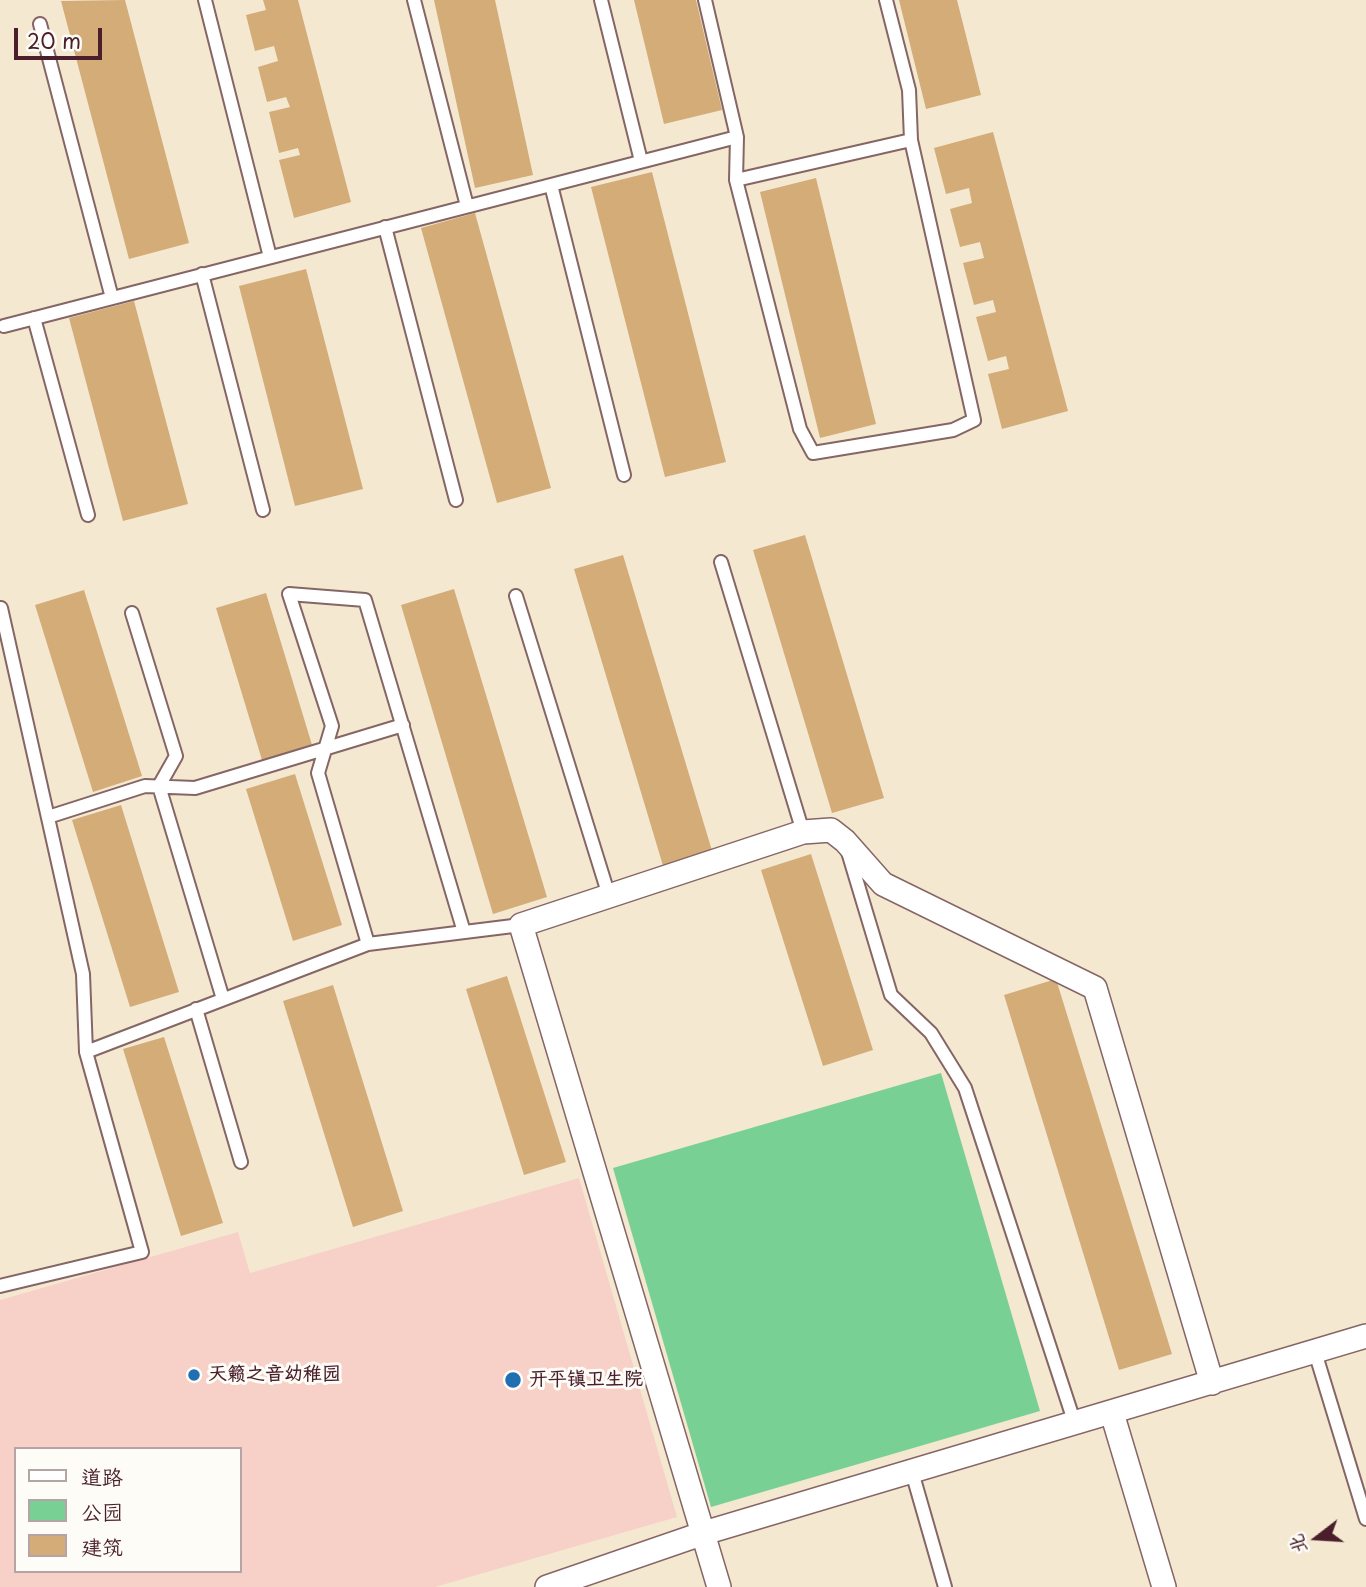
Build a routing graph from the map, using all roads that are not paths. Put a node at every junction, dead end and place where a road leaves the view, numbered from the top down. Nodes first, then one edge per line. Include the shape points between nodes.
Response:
1 (205, 0) edge
2 (414, 0) edge
3 (601, 0) edge
4 (705, 0) edge
5 (886, 0) edge
6 (40, 24) dead end
7 (737, 137) junction
8 (911, 140) junction
9 (641, 161) junction
10 (736, 180) junction
11 (551, 185) junction
12 (467, 206) junction
13 (385, 227) junction
14 (270, 257) junction
15 (202, 274) junction
16 (112, 298) junction
17 (34, 318) junction
18 (4, 326) dead end
19 (624, 475) dead end
20 (456, 500) dead end
21 (263, 510) dead end
22 (88, 515) dead end
23 (721, 562) dead end
24 (516, 596) dead end
25 (1, 608) edge
26 (132, 613) dead end
27 (403, 725) junction
28 (325, 749) junction
29 (159, 786) junction
30 (48, 817) junction
31 (803, 832) junction
32 (845, 841) junction
33 (609, 896) junction
34 (521, 925) junction
35 (464, 932) junction
36 (368, 944) junction
37 (223, 999) junction
38 (196, 1009) junction
39 (86, 1052) junction
40 (241, 1163) dead end
41 (0, 1286) edge
42 (1366, 1336) edge
43 (1315, 1352) junction
44 (1212, 1383) junction
45 (1112, 1413) junction
46 (1075, 1424) junction
47 (912, 1472) junction
48 (1366, 1519) edge
49 (704, 1533) junction
50 (577, 1583) edge
51 (547, 1587) edge
52 (719, 1587) edge
53 (945, 1587) edge
54 (1164, 1587) edge

1 - 14 lane
2 - 12 lane
3 - 9 lane
4 - 7 lane
5 - 8 lane via 909,90
6 - 16 lane
7 - 9 lane
7 - 10 lane
8 - 10 lane
8 - 10 lane via 974,420 953,430 813,453 800,429
9 - 11 lane
11 - 12 lane
11 - 19 lane
12 - 13 lane
13 - 14 lane
13 - 20 lane
14 - 15 lane
15 - 16 lane
15 - 21 lane
16 - 17 lane
17 - 18 lane
17 - 22 lane
23 - 31 lane
24 - 33 lane
25 - 30 lane
26 - 29 lane via 176,756
27 - 28 lane
27 - 28 lane via 365,600 289,594 332,726
27 - 35 lane
28 - 29 lane via 195,789
28 - 36 lane via 318,773
29 - 30 lane via 145,786
29 - 37 lane
30 - 39 lane via 83,974
31 - 32 street via 831,830
31 - 33 street
32 - 44 street via 883,884 1095,988
32 - 46 lane via 891,995 931,1033 965,1088
33 - 34 street
34 - 35 lane
34 - 49 street
35 - 36 lane
36 - 37 lane
37 - 38 lane
38 - 39 lane
38 - 40 lane
39 - 41 lane via 142,1252
42 - 43 street
43 - 44 street
43 - 48 lane
44 - 45 street
45 - 46 street
45 - 54 street
46 - 47 street
47 - 49 street
47 - 53 lane
49 - 50 street
49 - 52 street
50 - 51 street

